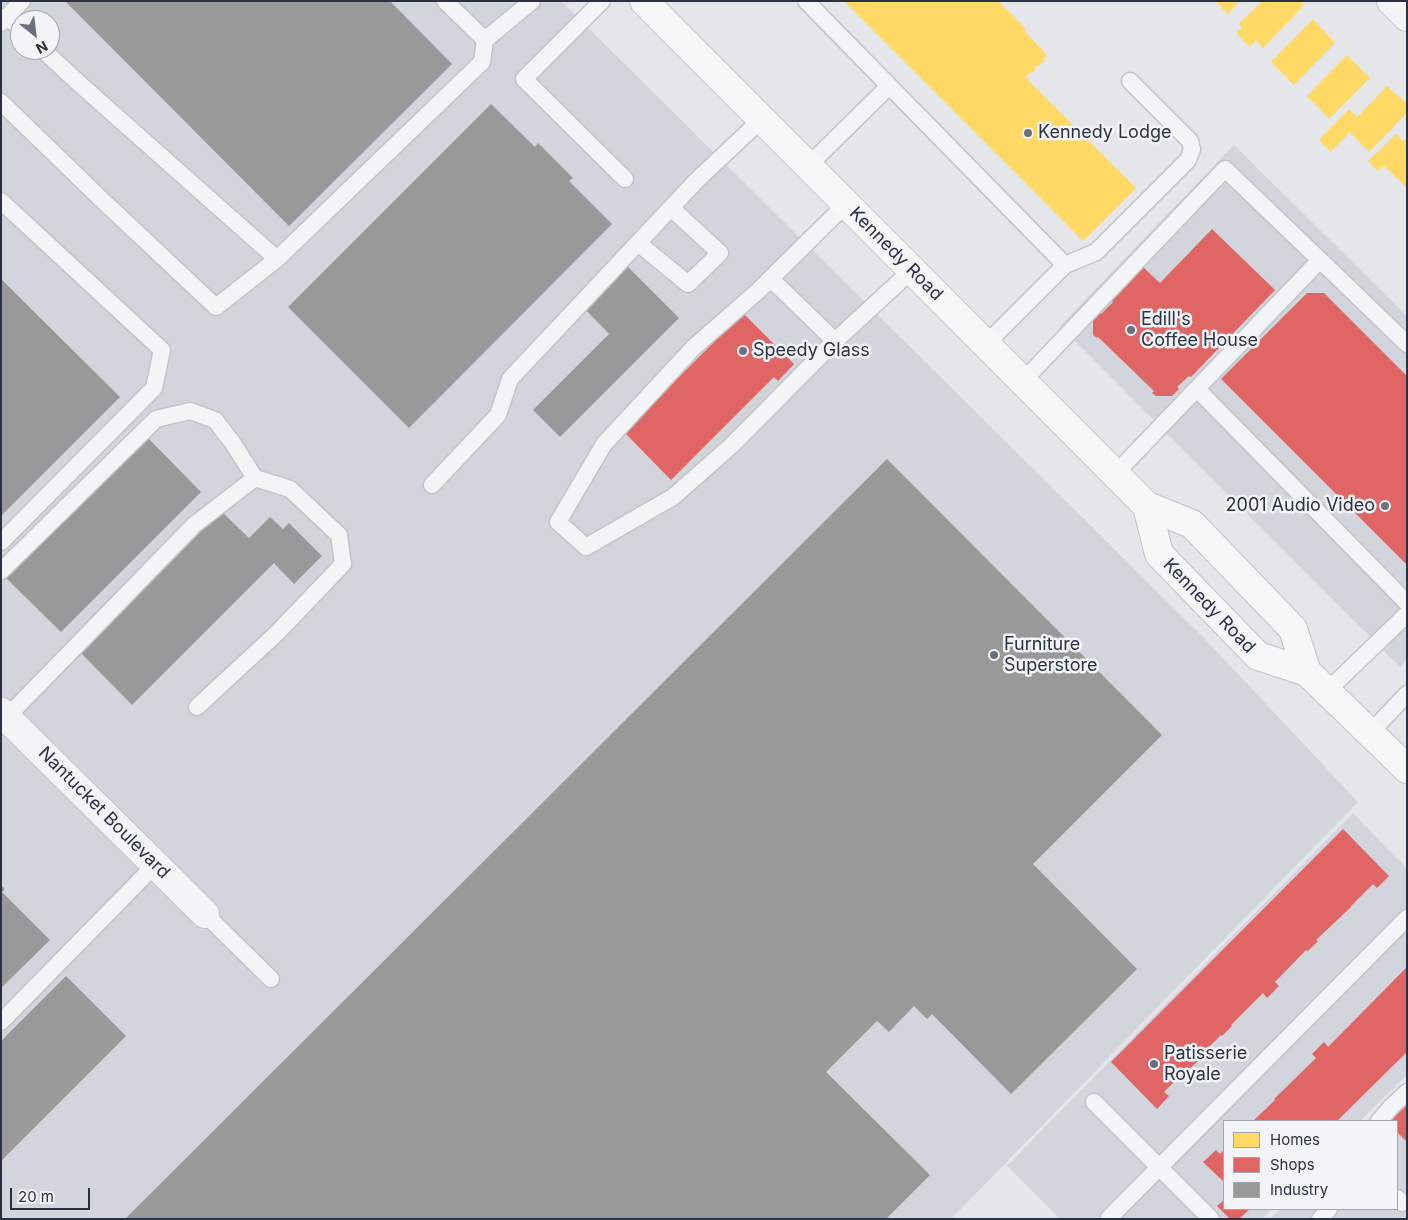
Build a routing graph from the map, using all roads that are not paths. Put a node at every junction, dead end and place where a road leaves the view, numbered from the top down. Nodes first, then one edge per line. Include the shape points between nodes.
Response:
1 (22, 1) edge
2 (445, 1) edge
3 (532, 1) edge
4 (602, 1) edge
5 (644, 1) edge
6 (806, 1) edge
7 (1391, 1) edge
8 (1407, 17) edge
9 (4, 20) edge
10 (485, 40) junction
11 (54, 60) edge
12 (1130, 81) dead end
13 (889, 86) junction
14 (1, 102) edge
15 (762, 119) junction
16 (808, 166) junction
17 (625, 179) dead end
18 (1, 201) edge
19 (846, 204) junction
20 (671, 208) junction
21 (638, 243) junction
22 (277, 259) junction
23 (1320, 260) junction
24 (1065, 265) junction
25 (912, 270) junction
26 (771, 279) junction
27 (835, 341) junction
28 (986, 344) junction
29 (1407, 344) edge
30 (1023, 381) junction
31 (1197, 389) junction
32 (1115, 474) junction
33 (255, 478) junction
34 (432, 485) dead end
35 (1147, 506) junction
36 (1, 542) edge
37 (1, 571) edge
38 (1407, 603) edge
39 (1407, 614) edge
40 (1307, 672) junction
41 (1327, 691) junction
42 (1407, 694) edge
43 (197, 707) dead end
44 (4, 714) edge
45 (1370, 733) junction
46 (1407, 769) edge
47 (156, 864) junction
48 (206, 914) joint
49 (1407, 918) edge
50 (270, 979) dead end
51 (1, 1022) edge
52 (1407, 1092) edge
53 (1094, 1102) dead end
54 (1380, 1120) edge
55 (1159, 1168) junction
56 (1329, 1210) edge
57 (1109, 1218) edge
58 (1211, 1219) edge
59 (1320, 1219) edge

1 - 9 lane
2 - 10 lane
3 - 10 lane
4 - 17 lane via 524,79
5 - 15 main road, Kennedy Road
6 - 13 lane
7 - 8 street
10 - 22 lane via 482,62
11 - 22 lane
12 - 24 lane via 1190,141 1192,149 1188,160 1096,252
13 - 16 lane
13 - 24 lane
14 - 22 lane via 216,307
15 - 16 main road, Kennedy Road
15 - 20 lane
16 - 19 main road, Kennedy Road
18 - 36 lane via 162,350 154,388
19 - 25 main road, Kennedy Road
19 - 26 lane
20 - 21 lane
20 - 21 lane via 720,253 688,284
21 - 34 lane via 510,379 498,415
23 - 29 lane
23 - 30 lane via 1224,169
23 - 31 lane
24 - 28 lane
25 - 27 lane
25 - 28 main road, Kennedy Road
26 - 27 lane
26 - 27 lane via 694,348 604,444 558,522 586,547 673,497 732,444
28 - 30 main road, Kennedy Road
30 - 32 main road, Kennedy Road
31 - 32 lane
31 - 38 lane
32 - 35 main road, Kennedy Road
33 - 37 lane via 215,420 190,411 156,419
33 - 43 lane via 290,489 338,534 343,564
33 - 44 lane via 194,525
35 - 40 main road, Kennedy Road via 1192,524 1293,629
35 - 40 main road, Kennedy Road via 1159,554 1258,656
39 - 41 lane
40 - 41 main road, Kennedy Road
41 - 45 main road, Kennedy Road
42 - 45 lane
44 - 47 street, Nantucket Boulevard
45 - 46 main road, Kennedy Road
47 - 48 street, Nantucket Boulevard
47 - 51 lane
48 - 50 lane
49 - 55 lane
52 - 54 lane
53 - 55 lane
55 - 57 lane
55 - 58 lane
56 - 59 lane

